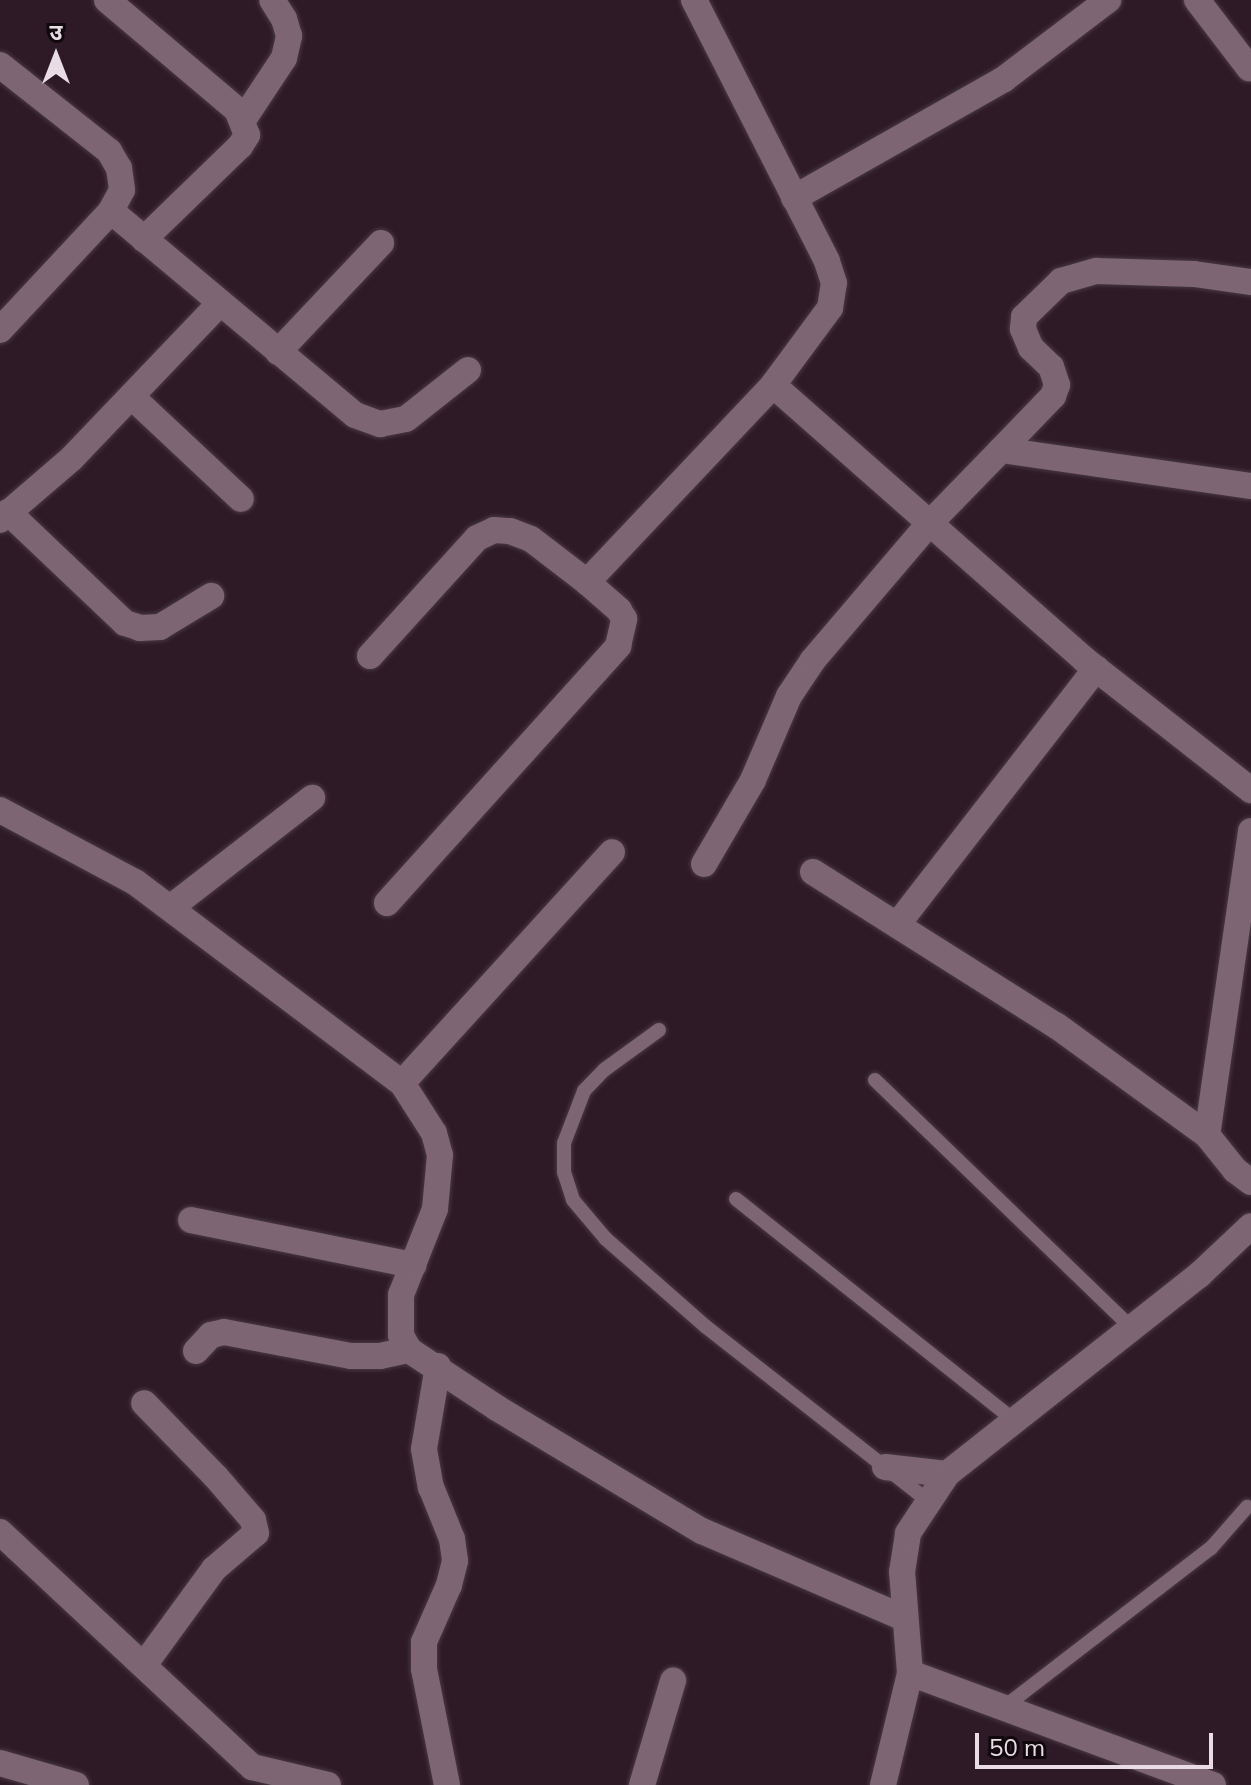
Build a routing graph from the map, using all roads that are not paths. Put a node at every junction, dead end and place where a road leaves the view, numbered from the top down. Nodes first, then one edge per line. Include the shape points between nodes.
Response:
1 (107, 0) edge
2 (272, 0) edge
3 (694, 0) edge
4 (1108, 0) edge
5 (1197, 0) edge
6 (0, 65) edge
7 (1249, 68) dead end
8 (243, 120) junction
9 (794, 198) junction
10 (111, 211) junction
11 (144, 239) junction
12 (381, 243) dead end
13 (1251, 282) edge
14 (220, 303) junction
15 (0, 330) edge
16 (278, 352) junction
17 (468, 370) dead end
18 (773, 385) junction
19 (132, 397) junction
20 (1001, 450) junction
21 (1251, 486) edge
22 (241, 499) dead end
23 (4, 516) edge
24 (928, 525) junction
25 (587, 582) junction
26 (211, 596) dead end
27 (370, 656) dead end
28 (1096, 668) junction
29 (1251, 790) edge
30 (312, 798) dead end
31 (0, 810) edge
32 (1251, 831) edge
33 (612, 852) dead end
34 (704, 864) dead end
35 (813, 872) dead end
36 (387, 903) dead end
37 (170, 908) junction
38 (897, 925) junction
39 (659, 1030) dead end
40 (875, 1080) dead end
41 (402, 1083) junction
42 (1207, 1135) junction
43 (1251, 1182) edge
44 (736, 1199) dead end
45 (191, 1220) dead end
46 (1251, 1226) edge
47 (413, 1265) junction
48 (1132, 1328) junction
49 (409, 1350) junction
50 (196, 1351) dead end
51 (438, 1366) junction
52 (144, 1403) dead end
53 (1015, 1421) junction
54 (885, 1467) junction
55 (947, 1474) junction
56 (928, 1501) junction
57 (1247, 1507) dead end
58 (0, 1532) edge
59 (904, 1618) junction
60 (144, 1665) junction
61 (910, 1673) junction
62 (673, 1681) dead end
63 (1003, 1708) junction
64 (0, 1763) edge
65 (321, 1784) edge
66 (76, 1785) edge
67 (447, 1785) edge
68 (642, 1785) edge
69 (883, 1785) edge
70 (1213, 1785) edge

1 - 8 street
2 - 8 street via 289,36 284,58
3 - 9 street
4 - 9 street via 1004,79
5 - 7 street
6 - 10 street via 109,151 119,168 122,190
8 - 11 street via 247,135 240,146
9 - 18 street via 834,283 821,325
10 - 11 street
10 - 15 street
11 - 14 street
12 - 16 street
13 - 20 street via 1097,271 1061,281 1024,317 1025,339 1051,367 1057,385 1053,396
14 - 16 street
14 - 19 street
16 - 17 street via 355,415 380,424 406,419
18 - 24 street
18 - 25 street
19 - 22 street
19 - 23 street
20 - 21 street
20 - 24 street
23 - 26 street via 125,623 160,627
24 - 28 street
24 - 34 street via 813,660 789,696 753,780
25 - 27 street via 531,539 494,530 477,538
25 - 36 street via 624,619 618,646
28 - 29 street
28 - 38 street
30 - 37 street
31 - 37 street via 135,882
32 - 42 street
33 - 41 street
35 - 38 street
37 - 41 street
38 - 42 street via 1057,1026
39 - 54 lane via 584,1091 564,1143 564,1172 573,1200 606,1239 659,1286
40 - 48 lane
41 - 47 street via 434,1133 440,1155 435,1209
42 - 43 street
44 - 53 lane
45 - 47 street
46 - 48 street
47 - 49 street via 401,1295 400,1316
48 - 53 street
49 - 50 street via 351,1356 224,1332 202,1341
49 - 51 street
51 - 59 street via 510,1416 702,1531
51 - 67 street via 424,1449 455,1561 424,1642 424,1669
52 - 60 street via 216,1477 253,1520 256,1533 214,1569
53 - 55 street
54 - 55 street
54 - 56 lane
55 - 56 street
56 - 59 street via 908,1533 902,1572
57 - 63 lane via 1211,1548
58 - 60 street
59 - 61 street
60 - 65 street via 252,1767
61 - 63 street
61 - 69 street
62 - 68 street
63 - 70 street
64 - 66 street

